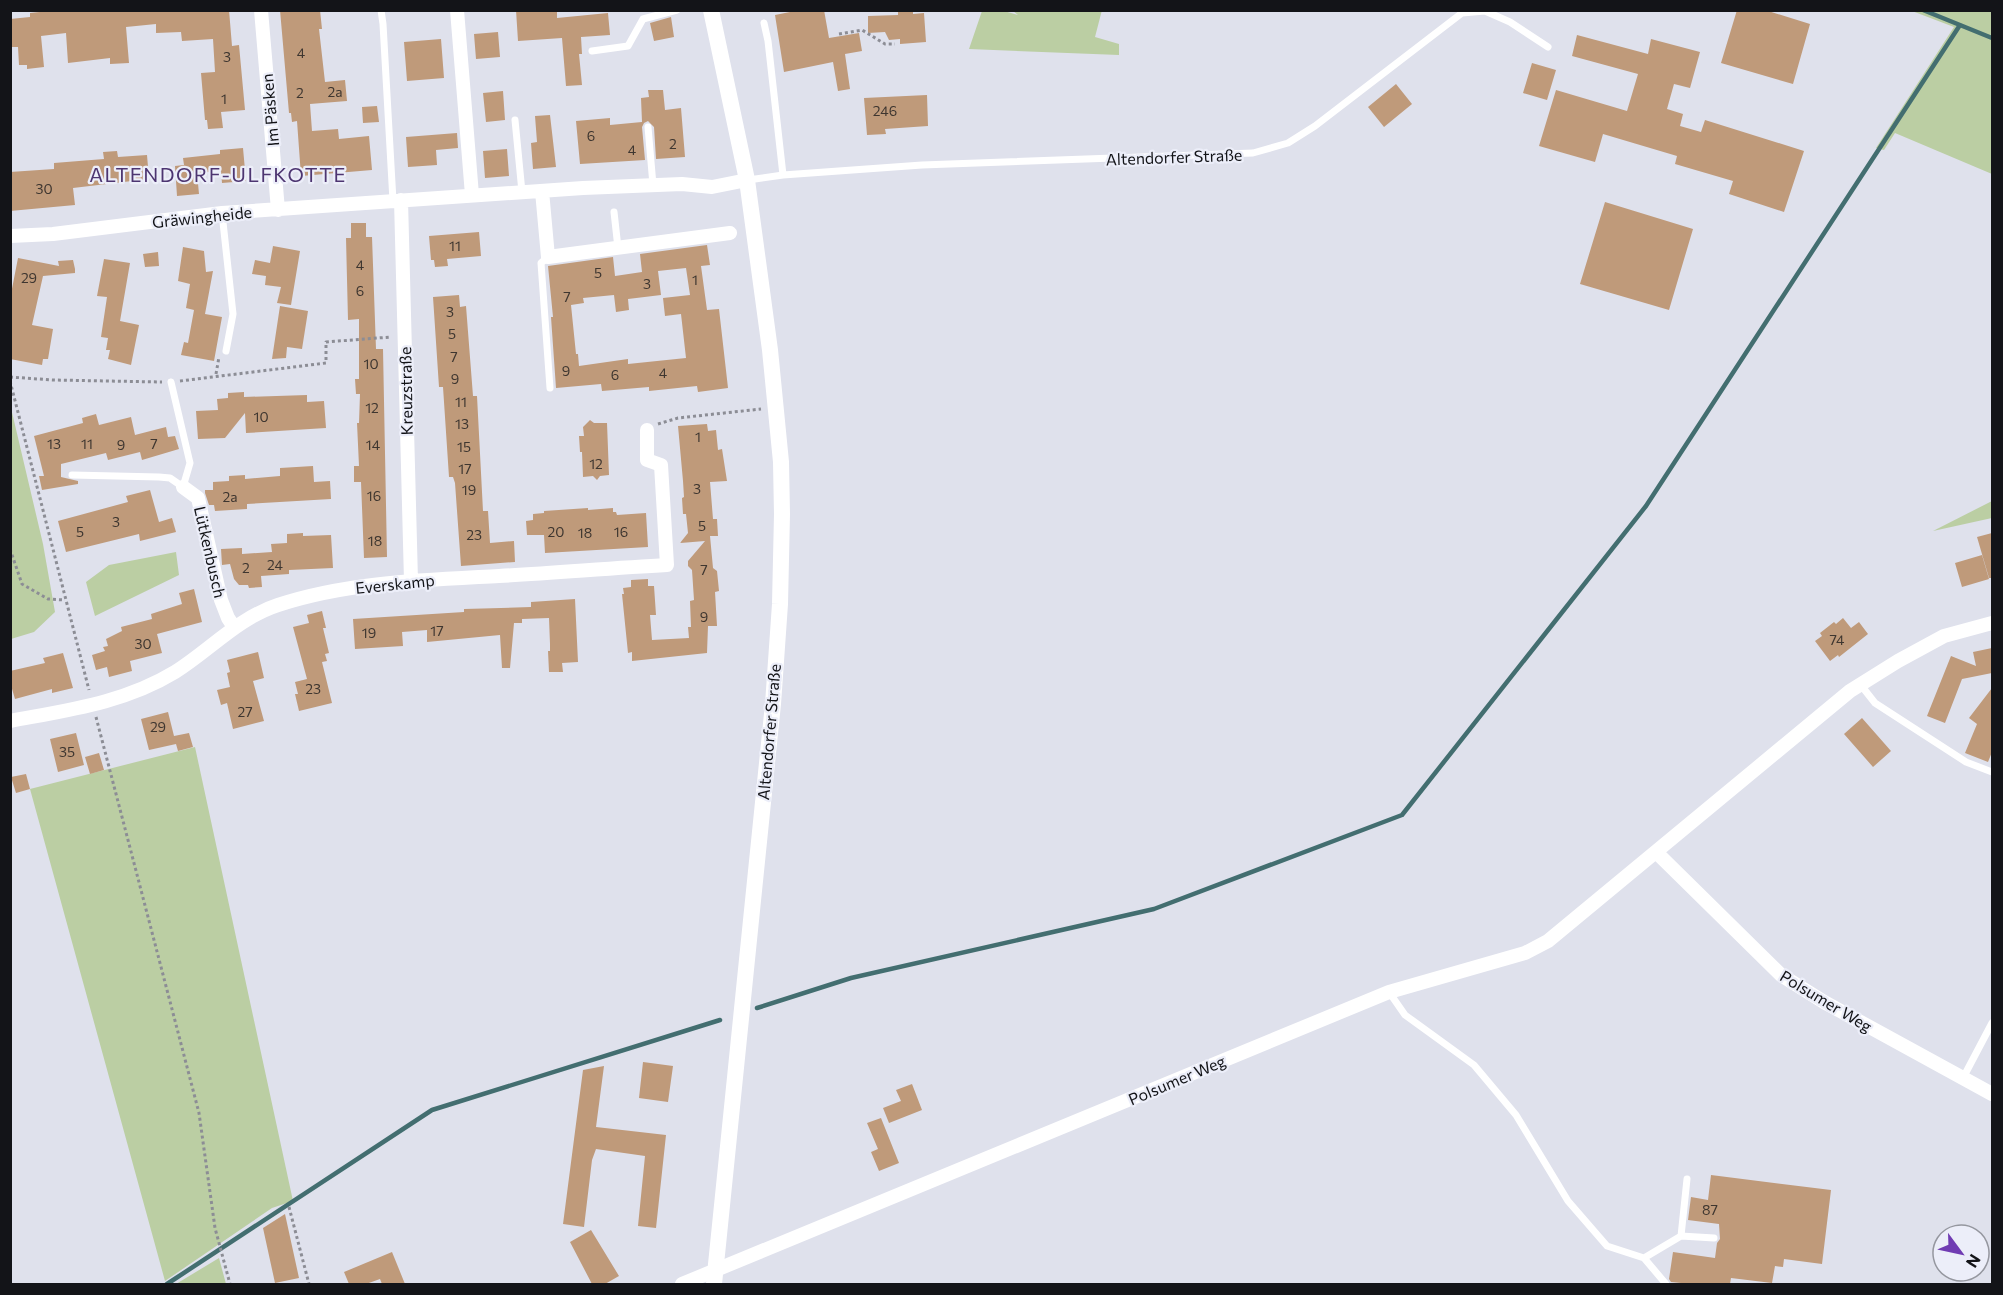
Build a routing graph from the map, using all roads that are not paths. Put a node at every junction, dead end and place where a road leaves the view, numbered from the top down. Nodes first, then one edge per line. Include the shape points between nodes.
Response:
1 (261, 10) edge
2 (381, 10) edge
3 (457, 10) edge
4 (677, 10) edge
5 (714, 12) edge
6 (764, 23) dead end
7 (1548, 47) dead end
8 (592, 51) dead end
9 (515, 120) dead end
10 (648, 127) dead end
11 (783, 175) junction
12 (747, 180) junction
13 (653, 185) junction
14 (542, 191) junction
15 (522, 192) junction
16 (472, 195) junction
17 (397, 201) junction
18 (278, 210) junction
19 (614, 212) dead end
20 (222, 213) junction
21 (730, 233) dead end
22 (10, 236) edge
23 (618, 248) junction
24 (548, 256) junction
25 (226, 351) dead end
26 (171, 382) road end
27 (550, 388) dead end
28 (647, 430) road end
29 (72, 475) dead end
30 (183, 487) junction
31 (411, 581) junction
32 (1992, 622) edge
33 (234, 627) junction
34 (1860, 684) junction
35 (10, 721) edge
36 (1992, 772) edge
37 (1656, 852) junction
38 (1389, 992) junction
39 (1992, 1023) edge
40 (1963, 1078) junction
41 (1992, 1094) edge
42 (1688, 1179) dead end
43 (1681, 1236) junction
44 (1714, 1238) dead end
45 (1644, 1258) junction
46 (715, 1277) edge
47 (682, 1284) edge
48 (1666, 1284) edge

1 - 18 street, Im Päsken
2 - 17 lane
3 - 16 street
4 - 8 lane via 643,20 628,46
5 - 12 street, Altendorfer Straße
6 - 11 lane
7 - 11 lane, Altendorfer Straße via 1485,11 1462,13 1315,126 1288,143 1253,153 922,165
9 - 15 lane
10 - 13 lane
11 - 12 lane, Altendorfer Straße
12 - 13 street, Gräwingheide via 712,187
12 - 46 street, Altendorfer Straße via 781,462 780,604
13 - 14 street, Gräwingheide
14 - 15 street, Gräwingheide
14 - 24 street
15 - 16 street, Gräwingheide
16 - 17 street, Gräwingheide
17 - 18 street, Gräwingheide
17 - 31 street, Kreuzstraße via 405,336
18 - 20 street, Gräwingheide
19 - 23 lane
20 - 22 street, Gräwingheide
20 - 25 lane via 233,314
21 - 23 street
23 - 24 street
24 - 27 lane via 541,263
26 - 30 lane via 189,462
28 - 31 street, Everskamp via 647,460 661,465 667,565
29 - 30 lane, Lütkenbusch via 170,478
30 - 33 street, Lütkenbusch via 198,498 221,600
31 - 33 street, Everskamp via 333,591 276,605
32 - 34 street, Polsumer Weg via 1944,636
33 - 35 street, Everskamp via 176,671 136,693
34 - 36 lane via 1875,704 1966,762
34 - 37 street, Polsumer Weg
37 - 38 street, Polsumer Weg via 1548,941 1524,953
37 - 40 street, Polsumer Weg via 1781,975
38 - 45 lane via 1405,1015 1474,1065 1516,1115 1568,1201 1607,1246
38 - 46 street, Polsumer Weg
39 - 40 lane
40 - 41 street, Polsumer Weg
42 - 43 lane
43 - 44 lane
43 - 45 lane
45 - 48 lane
46 - 47 street, Polsumer Weg

